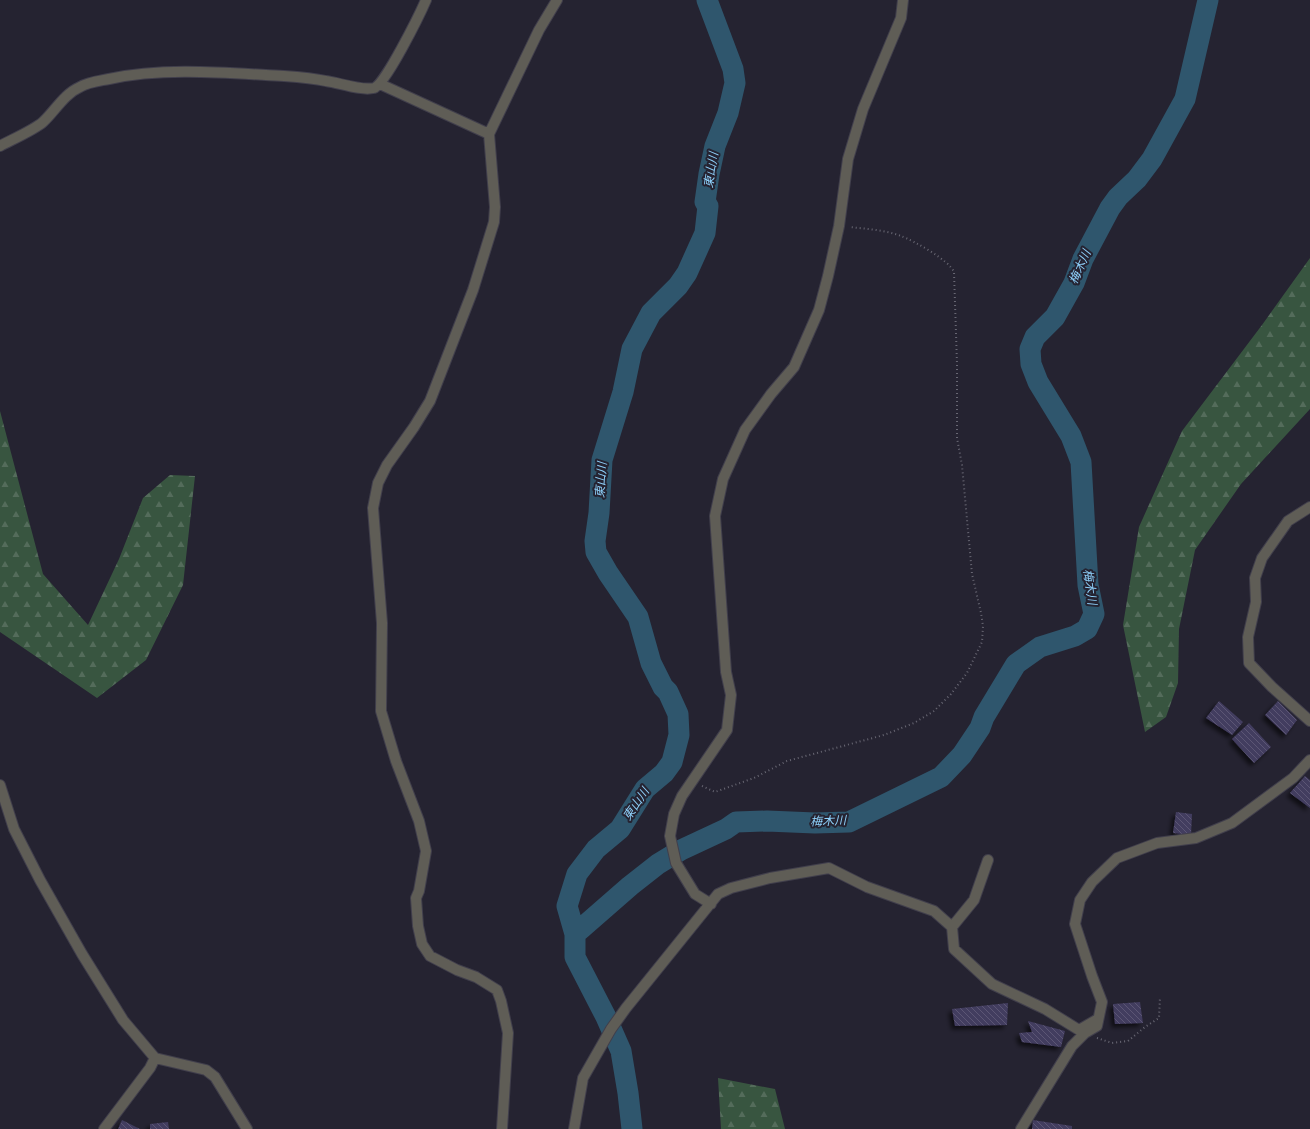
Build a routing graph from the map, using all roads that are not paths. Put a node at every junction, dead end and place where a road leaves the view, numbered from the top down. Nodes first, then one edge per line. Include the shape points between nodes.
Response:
1 (426, 0) edge
2 (556, 0) edge
3 (903, 0) edge
4 (380, 84) junction
5 (489, 134) junction
6 (0, 146) edge
7 (1310, 507) edge
8 (1310, 720) edge
9 (1310, 760) edge
10 (0, 785) edge
11 (988, 860) dead end
12 (710, 904) junction
13 (952, 926) junction
14 (1098, 1019) junction
15 (155, 1058) junction
16 (104, 1129) edge
17 (247, 1129) edge
18 (502, 1129) edge
19 (574, 1129) edge
20 (1021, 1129) edge

1 - 4 street via 419,17
2 - 5 street
3 - 12 street via 901,18 863,109 848,159 839,226 819,310 794,367 745,430 723,479 715,516 726,672 730,695 727,730 682,796 674,814 670,836 676,863 695,894
4 - 5 street
4 - 6 street via 375,88 368,88 294,77 177,72 117,77 79,87 42,123
5 - 18 street via 494,222 476,282 430,400 387,465 378,483 373,508 382,622 381,711 396,761 419,821 426,851 416,898 418,926 422,944 430,956 476,977 497,990 508,1033
7 - 8 street via 1288,521 1262,558 1254,578 1256,602 1248,637 1249,663
9 - 14 street via 1293,778 1232,824 1196,838 1157,843 1117,858 1092,882 1080,900 1075,924 1102,1002
10 - 15 street via 14,829 82,954 123,1020
11 - 13 street via 974,900
12 - 13 street via 718,894 731,888 829,868 867,887 934,911
12 - 19 street via 612,1029 583,1078
13 - 14 street via 954,949 992,984 1045,1009 1079,1030
14 - 20 street via 1097,1026 1085,1033 1072,1046
15 - 16 street
15 - 17 street via 206,1070 215,1077

